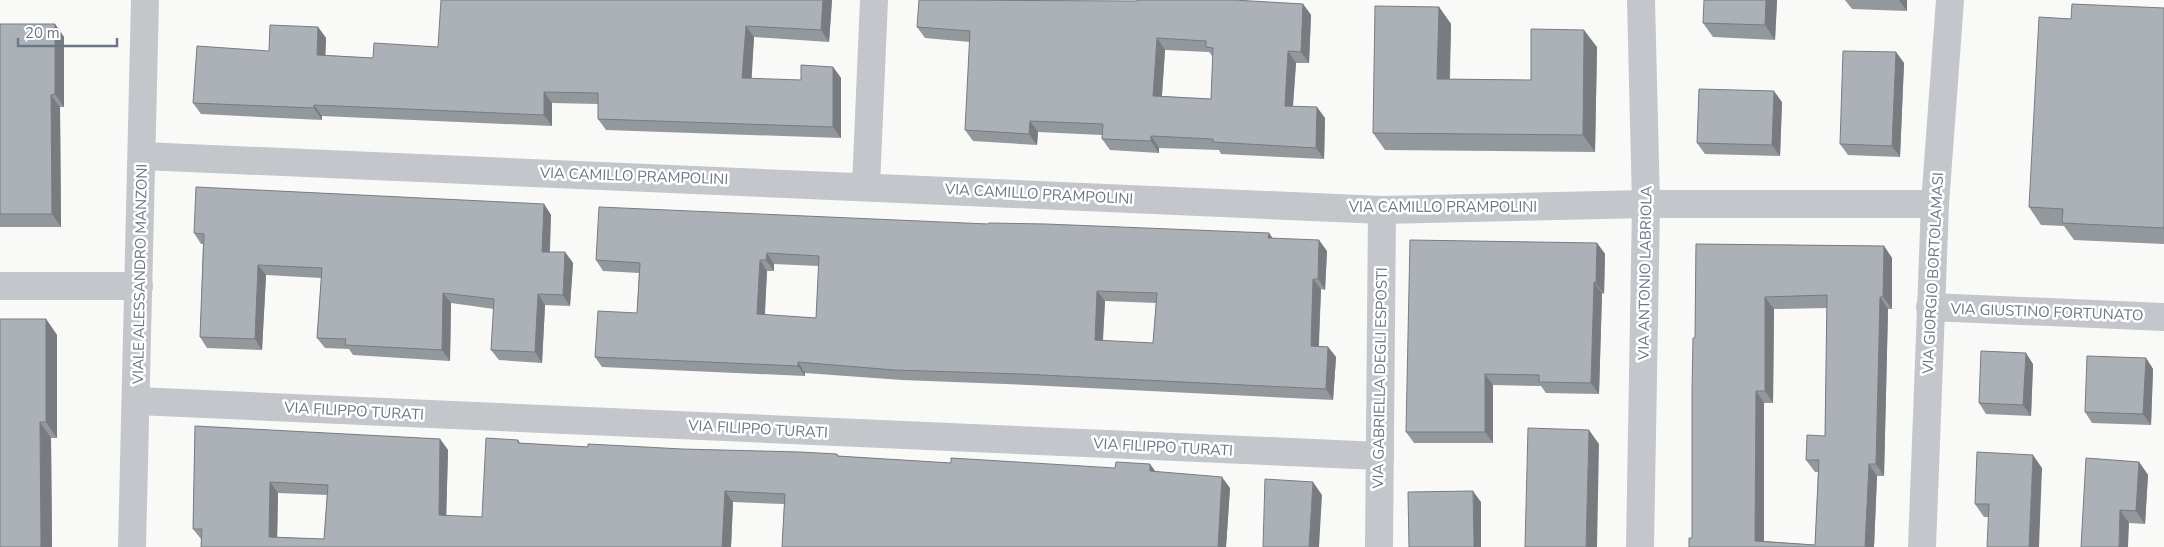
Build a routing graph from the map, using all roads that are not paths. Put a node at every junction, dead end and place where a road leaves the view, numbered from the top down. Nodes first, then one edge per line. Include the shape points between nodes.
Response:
1 (145, 0) edge
2 (874, 0) edge
3 (1641, 0) edge
4 (1950, 0) edge
5 (143, 156) junction
6 (866, 186) junction
7 (1646, 204) junction
8 (1935, 204) junction
9 (1382, 210) junction
10 (0, 286) edge
11 (139, 286) junction
12 (1930, 307) junction
13 (2164, 317) edge
14 (137, 401) junction
15 (1380, 456) junction
16 (132, 547) edge
17 (1379, 547) edge
18 (1640, 547) edge
19 (1922, 547) edge

1 - 5 street, VIALE ALESSANDRO MANZONI
2 - 6 street
3 - 7 street, VIA ANTONIO LABRIOLA
4 - 8 street, VIA GIORGIO BORTOLAMASI
5 - 6 street, VIA CAMILLO PRAMPOLINI
5 - 11 street, VIALE ALESSANDRO MANZONI
6 - 9 street, VIA CAMILLO PRAMPOLINI
7 - 8 street, VIA CAMILLO PRAMPOLINI
7 - 9 street, VIA CAMILLO PRAMPOLINI
7 - 18 street, VIA ANTONIO LABRIOLA
8 - 12 street, VIA GIORGIO BORTOLAMASI
9 - 15 street, VIA GABRIELLA DEGLI ESPOSTI
10 - 11 street
11 - 14 street, VIALE ALESSANDRO MANZONI
12 - 13 street, VIA GIUSTINO FORTUNATO
12 - 19 street, VIA GIORGIO BORTOLAMASI
14 - 15 street, VIA FILIPPO TURATI
14 - 16 street, VIALE ALESSANDRO MANZONI
15 - 17 street, VIA GABRIELLA DEGLI ESPOSTI

